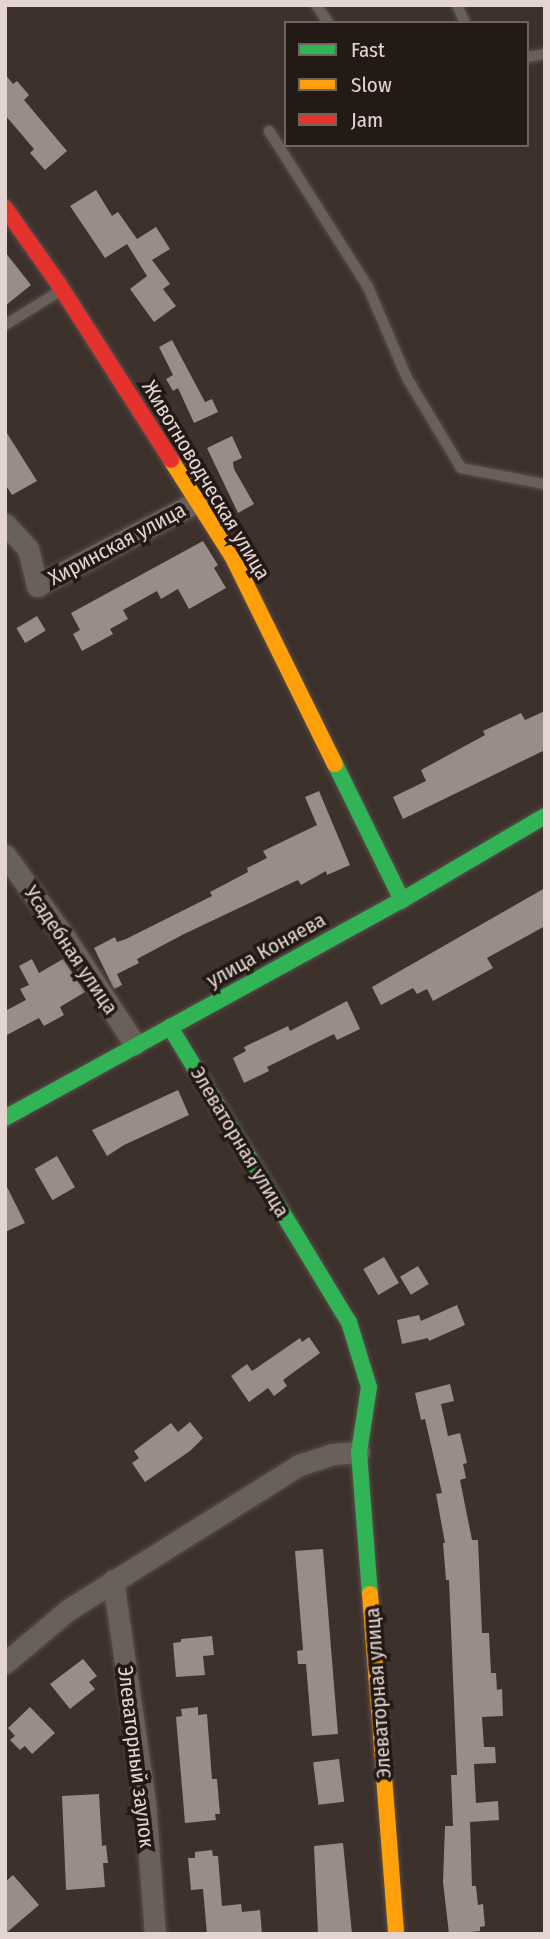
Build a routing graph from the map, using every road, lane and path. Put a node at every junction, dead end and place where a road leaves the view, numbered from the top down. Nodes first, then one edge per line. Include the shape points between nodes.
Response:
1 (316, 5) edge
2 (457, 5) edge
3 (327, 21) edge
4 (464, 21) edge
5 (269, 131) dead end
6 (5, 208) edge
7 (62, 290) junction
8 (5, 325) edge
9 (545, 484) edge
10 (198, 501) junction
11 (5, 524) edge
12 (545, 816) edge
13 (5, 855) edge
14 (402, 900) junction
15 (170, 1027) junction
16 (135, 1045) junction
17 (5, 1118) edge
18 (359, 1452) junction
19 (113, 1580) junction
20 (5, 1663) edge
21 (155, 1934) edge
22 (396, 1934) edge

1 - 3 lane
2 - 4 lane
5 - 9 lane via 368,288 407,378 461,468
6 - 7 street, Животноводческая улица
7 - 8 lane
7 - 10 street, Животноводческая улица
10 - 11 street, Хиринская улица via 37,586 28,549
10 - 14 street, Животноводческая улица via 232,556
12 - 14 street, улица Коняева
13 - 16 street, Усадебная улица
14 - 15 street, улица Коняева
15 - 16 street, улица Коняева
15 - 18 street, Элеваторная улица via 349,1322 369,1387
16 - 17 street, улица Коняева
18 - 19 street via 332,1454 299,1465
18 - 22 street, Элеваторная улица
19 - 20 street via 68,1610
19 - 21 street, Элеваторный заулок via 145,1802

